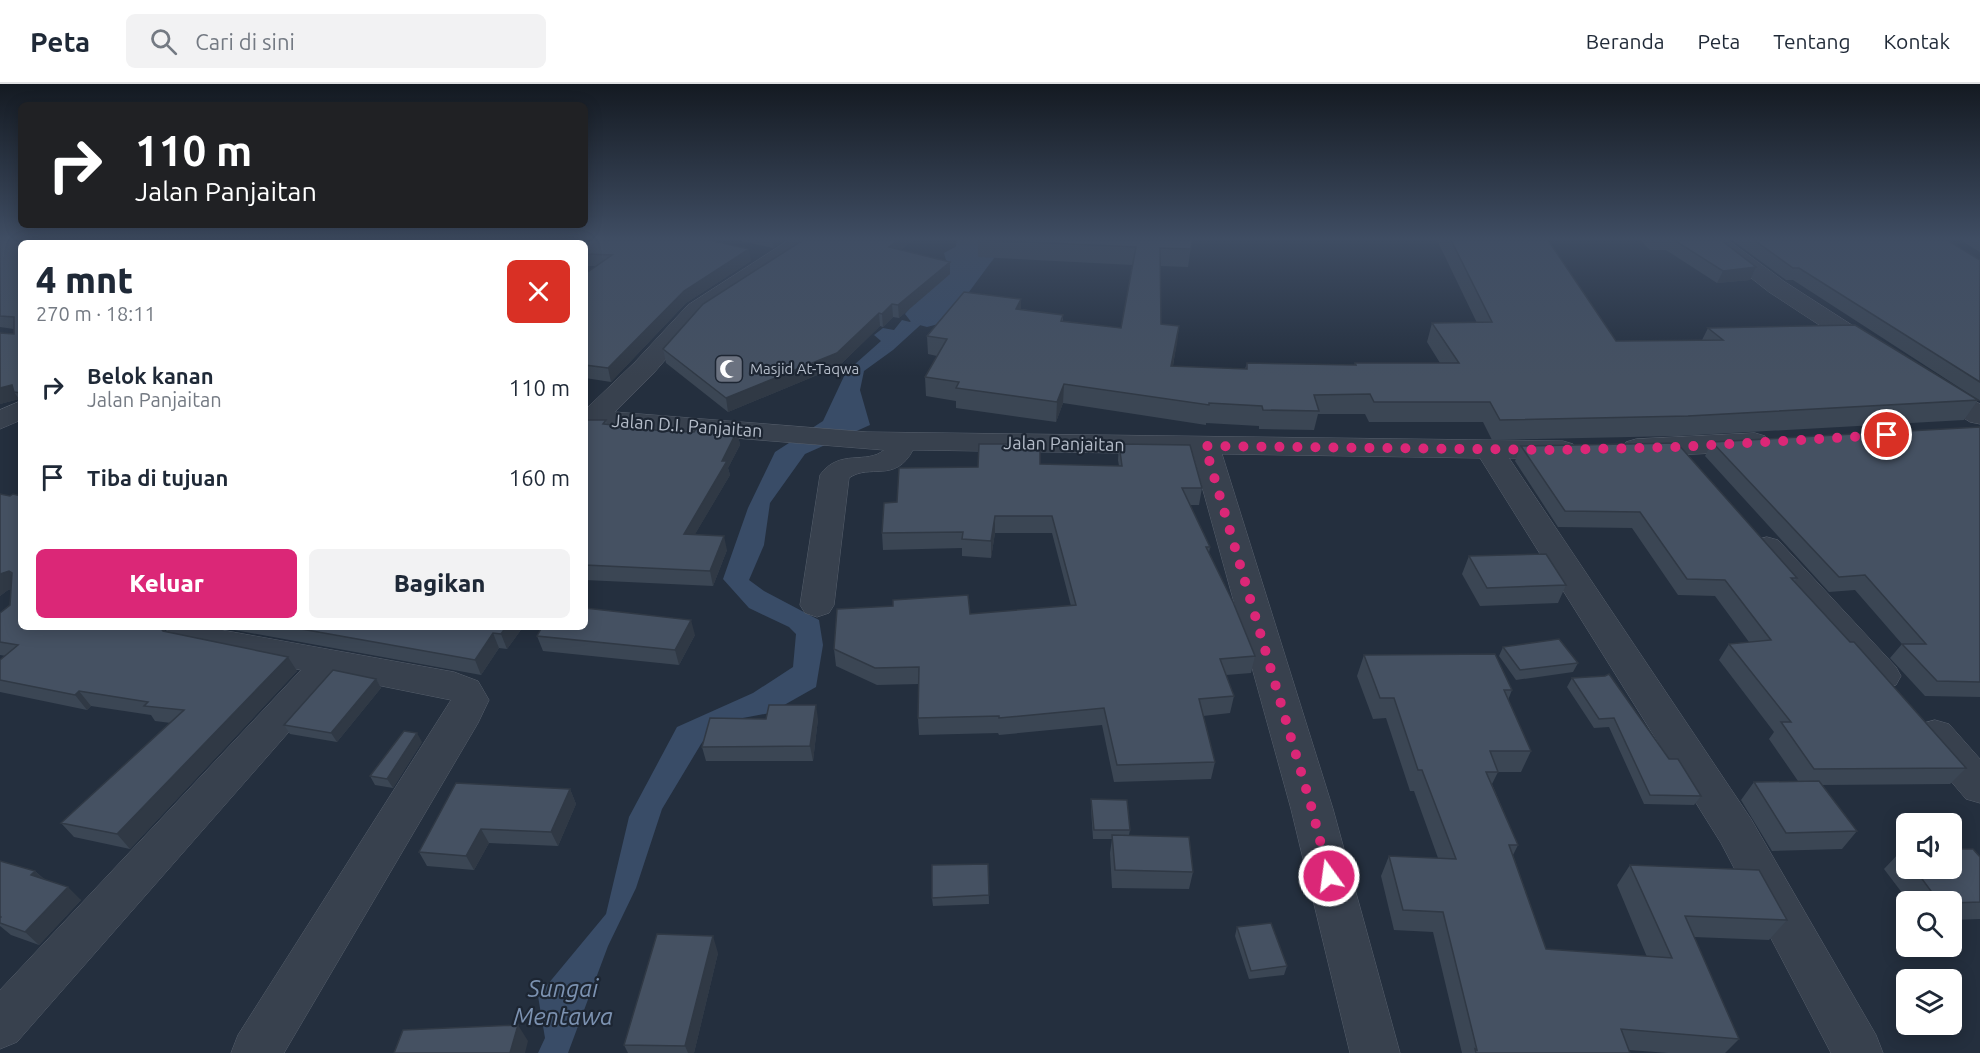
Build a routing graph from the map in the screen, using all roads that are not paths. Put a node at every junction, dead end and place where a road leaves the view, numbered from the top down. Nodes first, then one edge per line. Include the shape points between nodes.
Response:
1 (733, 285) edge
2 (1775, 285) edge
3 (18, 411) edge
4 (588, 419) edge
5 (0, 421) edge
6 (1972, 426) edge
7 (867, 441) joint
8 (1783, 441) edge
9 (902, 442) junction
10 (1205, 446) junction
11 (1678, 447) junction
12 (1490, 451) junction
13 (1702, 473) edge
14 (1749, 526) edge
15 (817, 605) dead end
16 (185, 630) edge
17 (329, 663) junction
18 (1976, 776) edge
19 (0, 1024) edge
20 (256, 1053) edge
21 (1375, 1053) edge
22 (1858, 1053) edge

1 - 4 street via 696,310 644,368
2 - 6 street via 1904,370
3 - 5 street
4 - 7 street, Jalan D.I. Panjaitan
7 - 9 street, Jalan Panjaitan
8 - 11 street, Jalan Panjaitan
9 - 10 street, Jalan Panjaitan
9 - 15 street via 898,454 885,463 848,466 836,475
10 - 12 street, Jalan Panjaitan
10 - 21 street via 1312,809
11 - 12 street, Jalan Panjaitan
11 - 13 street
12 - 22 street via 1736,831
14 - 18 street
16 - 17 street via 186,635 197,638
17 - 19 street
17 - 20 street via 454,686 465,691 470,700

